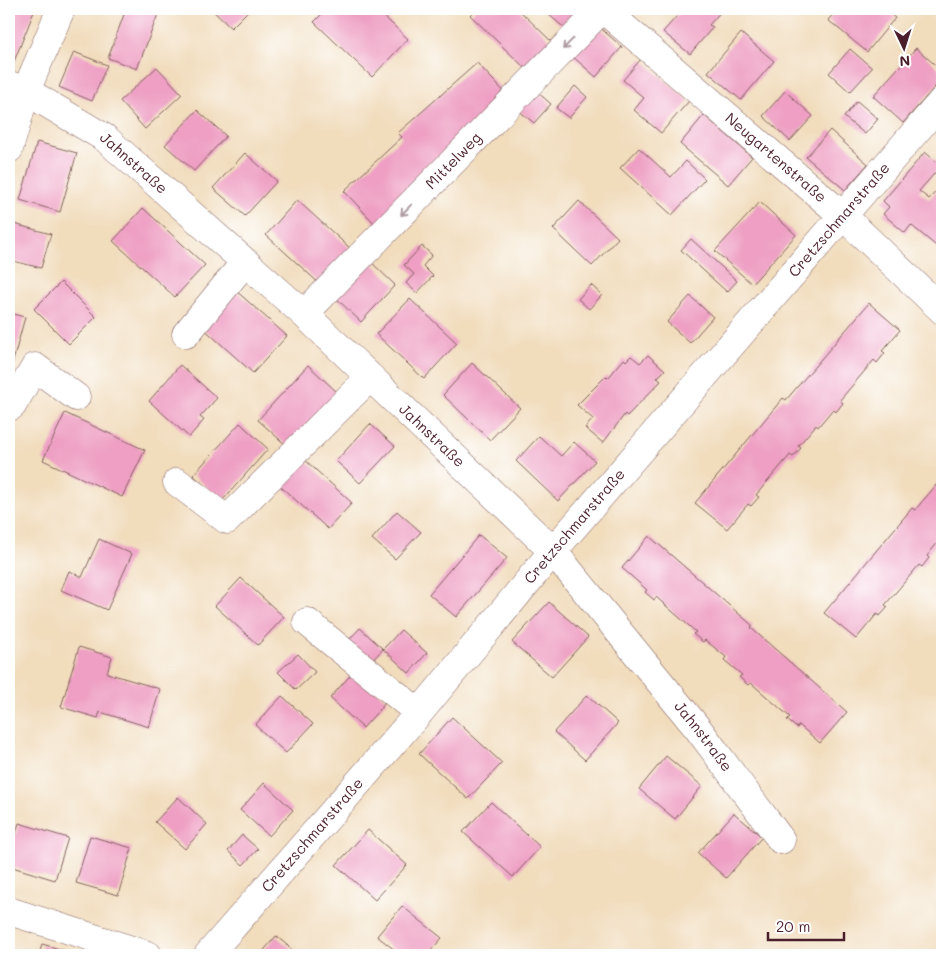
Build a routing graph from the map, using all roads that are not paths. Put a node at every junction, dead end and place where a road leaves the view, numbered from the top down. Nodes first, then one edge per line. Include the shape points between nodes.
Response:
1 (61, 9) edge
2 (603, 9) edge
3 (17, 88) edge
4 (942, 100) edge
5 (9, 149) edge
6 (842, 215) junction
7 (245, 262) junction
8 (942, 310) edge
9 (304, 314) junction
10 (186, 334) dead end
11 (370, 377) junction
12 (76, 397) dead end
13 (9, 405) edge
14 (177, 482) dead end
15 (553, 551) junction
16 (307, 622) dead end
17 (419, 713) junction
18 (781, 840) dead end
19 (9, 911) edge
20 (148, 955) edge
21 (208, 955) edge

1 - 3 street
2 - 6 street, Neugartenstraße
2 -> 9 street, Mittelweg
3 - 5 street
3 - 7 street, Jahnstraße via 105,138
4 - 6 street, Cretzschmarstraße
6 - 8 street, Neugartenstraße
6 - 15 street, Cretzschmarstraße
7 - 9 street, Jahnstraße
7 - 10 street
9 - 11 street, Jahnstraße
11 - 14 street via 227,520
11 - 15 street, Jahnstraße
12 - 13 street via 35,366 12,406
15 - 17 street, Cretzschmarstraße
15 - 18 street, Jahnstraße via 699,730
16 - 17 street
17 - 21 street, Cretzschmarstraße
19 - 20 street

